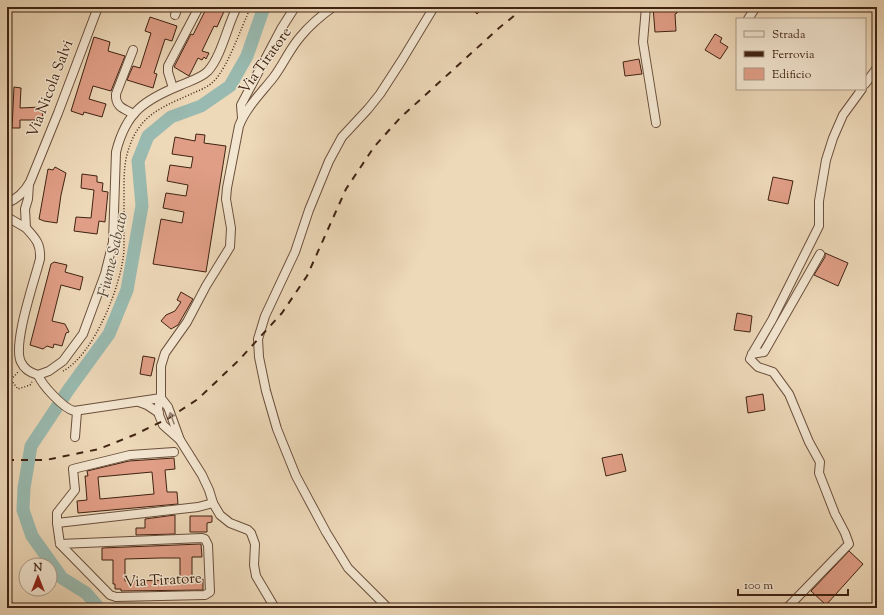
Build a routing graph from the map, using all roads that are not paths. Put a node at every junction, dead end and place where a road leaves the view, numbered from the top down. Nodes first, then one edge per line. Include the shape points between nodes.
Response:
1 (98, 7) edge
2 (199, 7) edge
3 (237, 7) edge
4 (295, 7) edge
5 (333, 7) edge
6 (434, 7) edge
7 (646, 7) edge
8 (756, 7) edge
9 (749, 18) edge
10 (133, 50) dead end
11 (877, 68) edge
12 (866, 83) edge
13 (173, 88) junction
14 (861, 90) edge
15 (134, 114) junction
16 (242, 118) junction
17 (656, 123) dead end
18 (30, 183) junction
19 (18, 196) junction
20 (7, 203) edge
21 (26, 205) junction
22 (7, 217) edge
23 (26, 228) junction
24 (820, 254) dead end
25 (752, 354) junction
26 (38, 375) junction
27 (161, 398) junction
28 (138, 402) junction
29 (77, 412) junction
30 (159, 414) junction
31 (75, 437) dead end
32 (180, 440) junction
33 (174, 452) dead end
34 (213, 503) junction
35 (57, 523) junction
36 (60, 544) junction
37 (275, 608) edge
38 (388, 608) edge
39 (787, 608) edge

1 - 18 street, Via Nicola Salvi
2 - 13 street via 168,66
3 - 13 street via 219,52 208,71
4 - 16 street, Via Tiratore via 241,106
5 - 16 street, Via Tiratore via 300,37
6 - 38 street via 380,94 342,137 309,210 295,252 265,316 258,339 266,391 277,429 296,476 348,568
7 - 17 street via 643,42
8 - 9 street
10 - 15 street via 116,100 117,104
11 - 12 street
13 - 15 street via 152,98
14 - 25 street via 842,115 826,160 819,201 819,226
15 - 26 street via 125,126 116,152 113,242 105,274 83,334 63,361
16 - 27 street, Via Tiratore via 226,194 231,228 230,247 188,322 165,353 161,366
18 - 19 street
18 - 21 street
19 - 20 street
19 - 21 street
21 - 23 street
22 - 23 street
23 - 26 street via 37,241 40,259 18,348 23,366
24 - 25 street via 764,352
25 - 39 street via 750,359 758,367 773,372 789,394 820,462 819,473 849,544
26 - 29 street via 67,408
27 - 28 street
27 - 30 street, Via Tiratore
32 -> 27 street via 168,407
28 - 29 street
28 - 30 street
29 - 31 street
30 - 32 street via 163,425
32 - 34 street via 202,475
33 - 35 street via 130,456 73,469 75,490 57,513
34 - 35 street via 198,507
34 - 37 street via 224,519 252,533 256,576
35 - 36 street
36 - 36 street, Via Tiratore via 202,538 208,544 210,592 205,595 116,597 110,595

